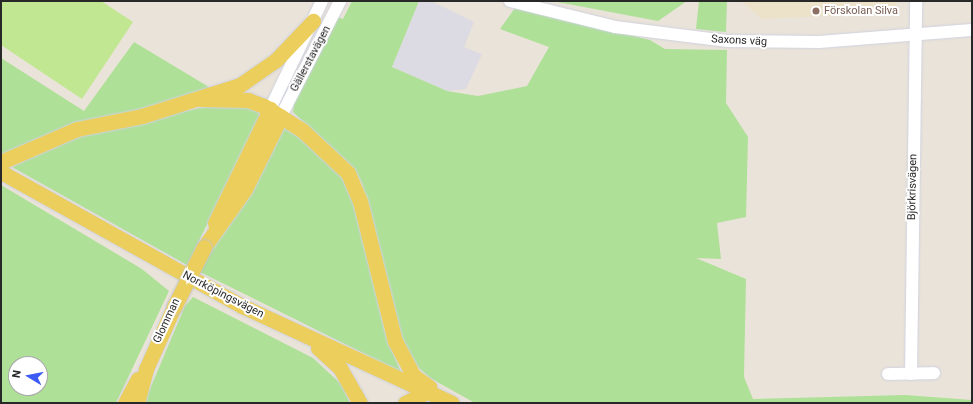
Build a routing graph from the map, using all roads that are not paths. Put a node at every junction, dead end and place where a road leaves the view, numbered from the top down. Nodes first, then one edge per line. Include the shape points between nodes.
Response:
1 (322, 1) edge
2 (340, 1) edge
3 (510, 1) edge
4 (916, 1) edge
5 (313, 21) junction
6 (972, 30) edge
7 (916, 35) junction
8 (201, 99) junction
9 (276, 113) junction
10 (1, 162) edge
11 (1, 172) edge
12 (308, 338) junction
13 (146, 369) junction
14 (888, 374) dead end
15 (911, 374) junction
16 (934, 374) dead end
17 (427, 392) junction
18 (449, 402) edge
19 (125, 403) edge
20 (137, 403) edge
21 (360, 403) edge
22 (405, 403) edge

1 - 5 street, Gällerstavägen
2 - 9 street, Gällerstavägen
3 - 7 street, Saxons väg via 615,27 728,41 796,42
4 - 7 street, Björkrisvägen
5 - 8 main road via 262,72 240,85
5 - 9 street, Gällerstavägen
6 - 7 street, Saxons väg
7 - 15 street, Björkrisvägen
8 - 9 main road via 248,100
8 - 10 main road via 77,129
9 - 13 main road, Glomman, bridge via 221,207 213,231
9 - 18 main road via 322,146 348,173 360,201 395,341 414,376
11 - 12 main road, Norrköpingsvägen via 134,249
12 - 17 main road, Norrköpingsvägen
12 - 21 main road via 340,368
13 - 19 main road, Glomman
13 - 20 main road, Glomman
14 - 15 street
15 - 16 street
17 - 18 main road, Norrköpingsvägen
17 - 22 main road

